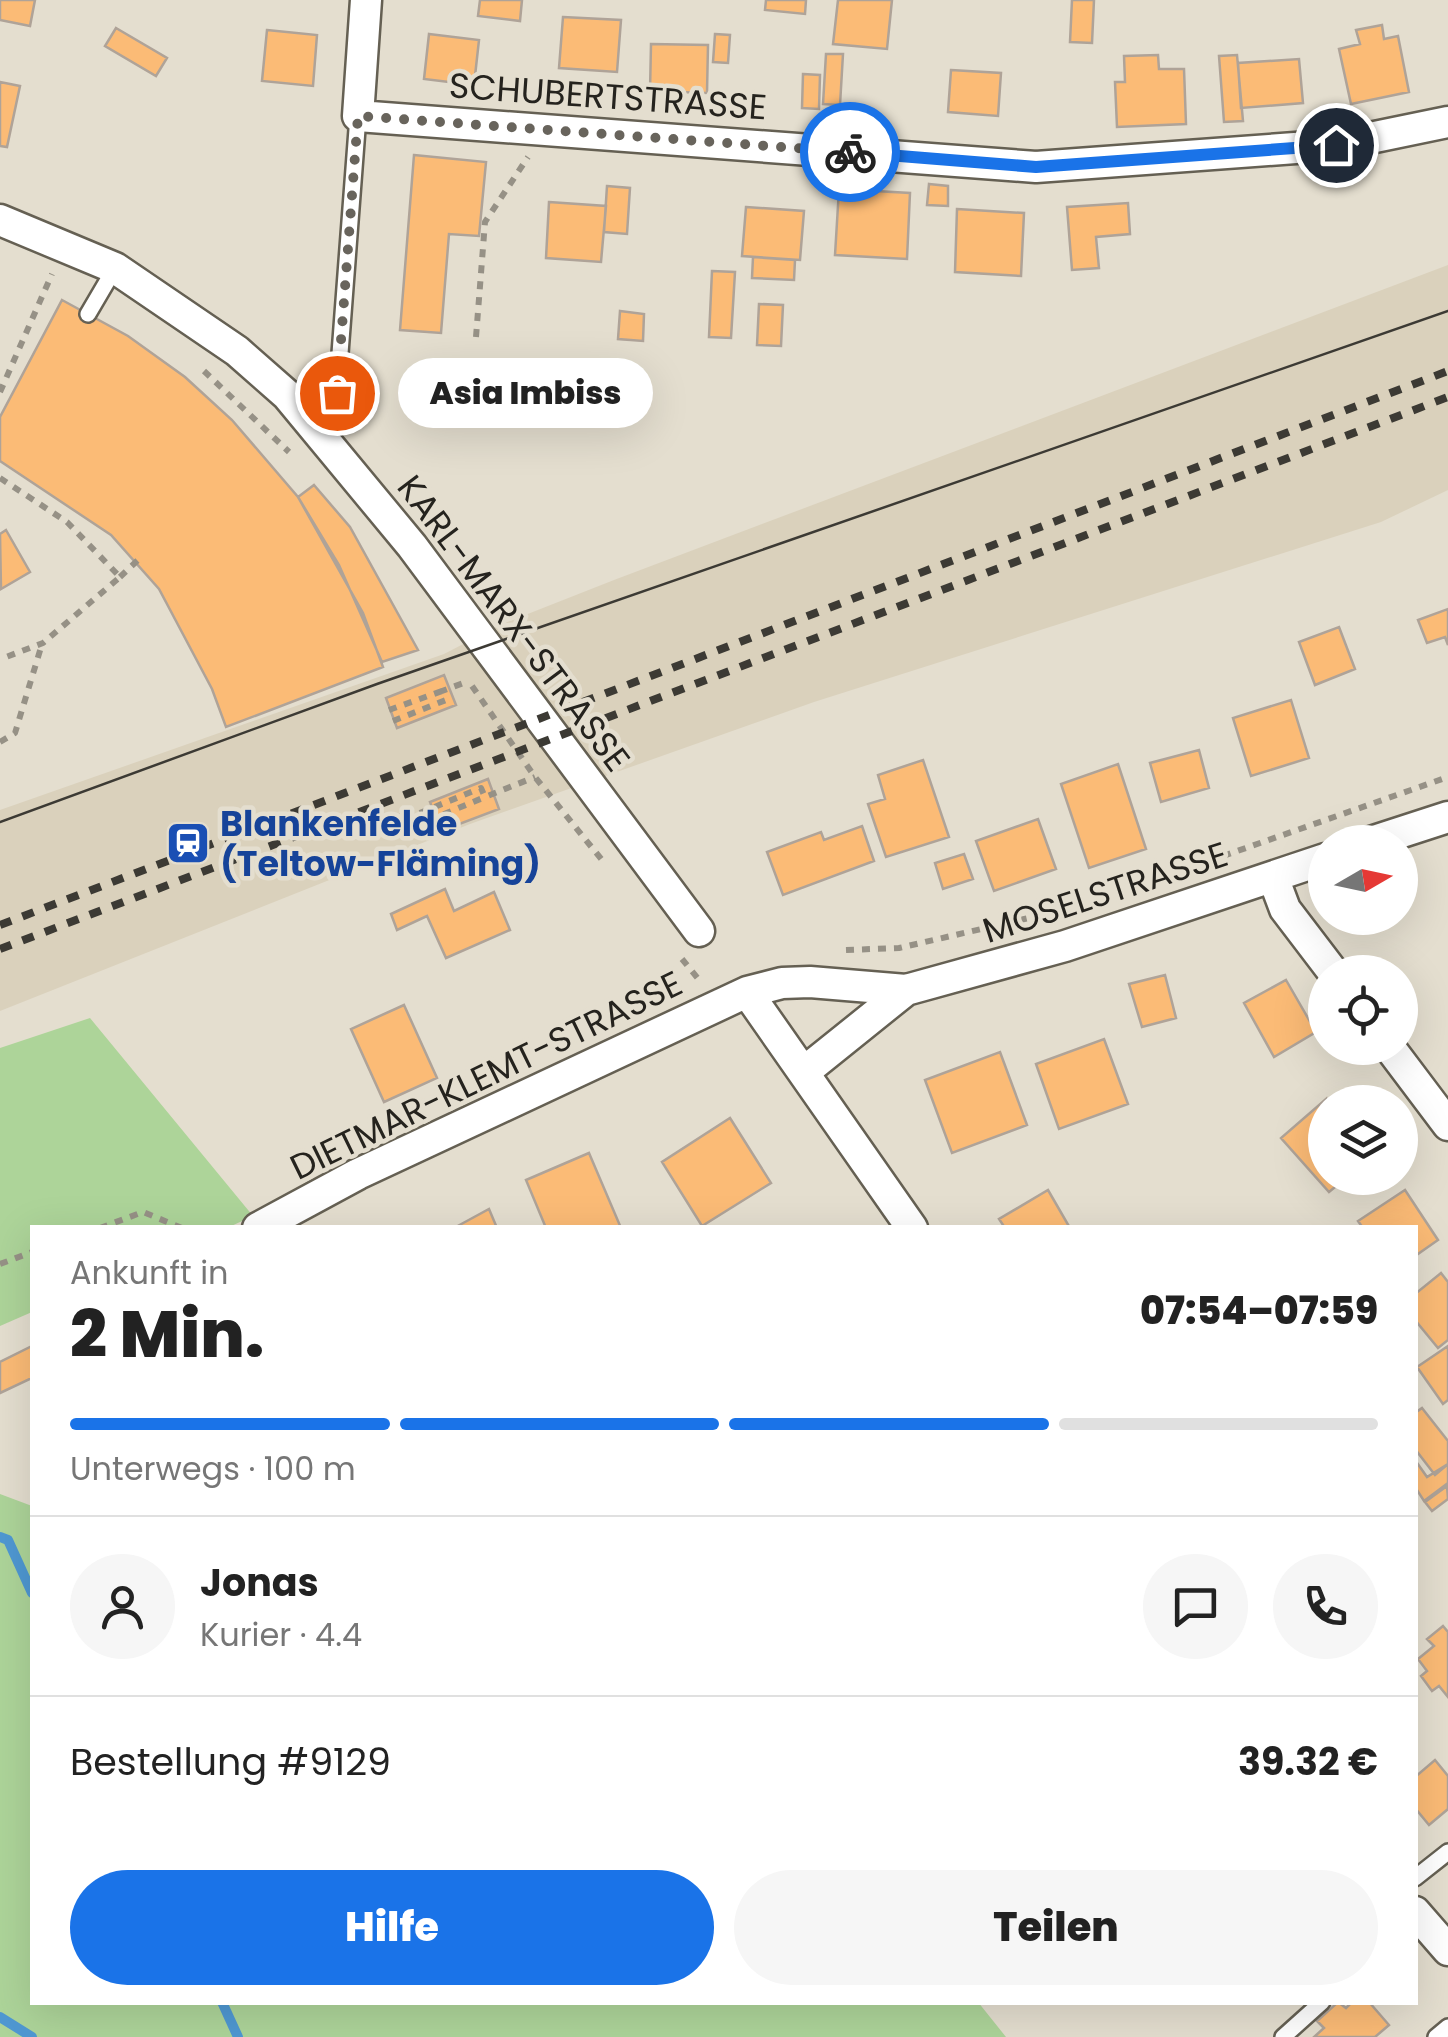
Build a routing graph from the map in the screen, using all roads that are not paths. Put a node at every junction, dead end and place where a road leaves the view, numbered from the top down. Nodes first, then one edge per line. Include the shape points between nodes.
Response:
1 (366, 0) edge
2 (358, 116) junction
3 (1448, 122) edge
4 (0, 220) edge
5 (114, 268) junction
6 (88, 314) dead end
7 (337, 393) dead end
8 (1448, 817) edge
9 (1418, 827) edge
10 (1308, 865) edge
11 (1274, 877) junction
12 (699, 932) dead end
13 (1320, 955) edge
14 (906, 990) junction
15 (747, 992) junction
16 (1403, 1065) edge
17 (804, 1072) junction
18 (1448, 1125) edge
19 (264, 1225) edge
20 (910, 1225) edge
21 (1448, 1852) edge
22 (1418, 1876) edge
23 (1418, 1919) edge
24 (1448, 1950) edge
25 (1319, 2005) edge
26 (1448, 2027) edge
27 (1283, 2037) edge
28 (1436, 2037) edge

1 - 2 street
2 - 3 street, SCHUBERTSTRASSE via 1036,167 1336,145
2 - 7 lane
4 - 5 street, KARL-MARX-STRASSE
5 - 6 lane
5 - 12 street, KARL-MARX-STRASSE via 237,351 288,395 412,546
8 - 9 street
10 - 11 street, MOSELSTRASSE
11 - 13 street via 1286,909
11 - 14 street, MOSELSTRASSE
14 - 15 street, MOSELSTRASSE via 810,982
14 - 17 street, MOSELSTRASSE
15 - 17 street
15 - 19 street, DIETMAR-KLEMT-STRASSE
16 - 18 street
17 - 20 street
21 - 22 lane
23 - 24 street
25 - 27 lane
26 - 28 lane

